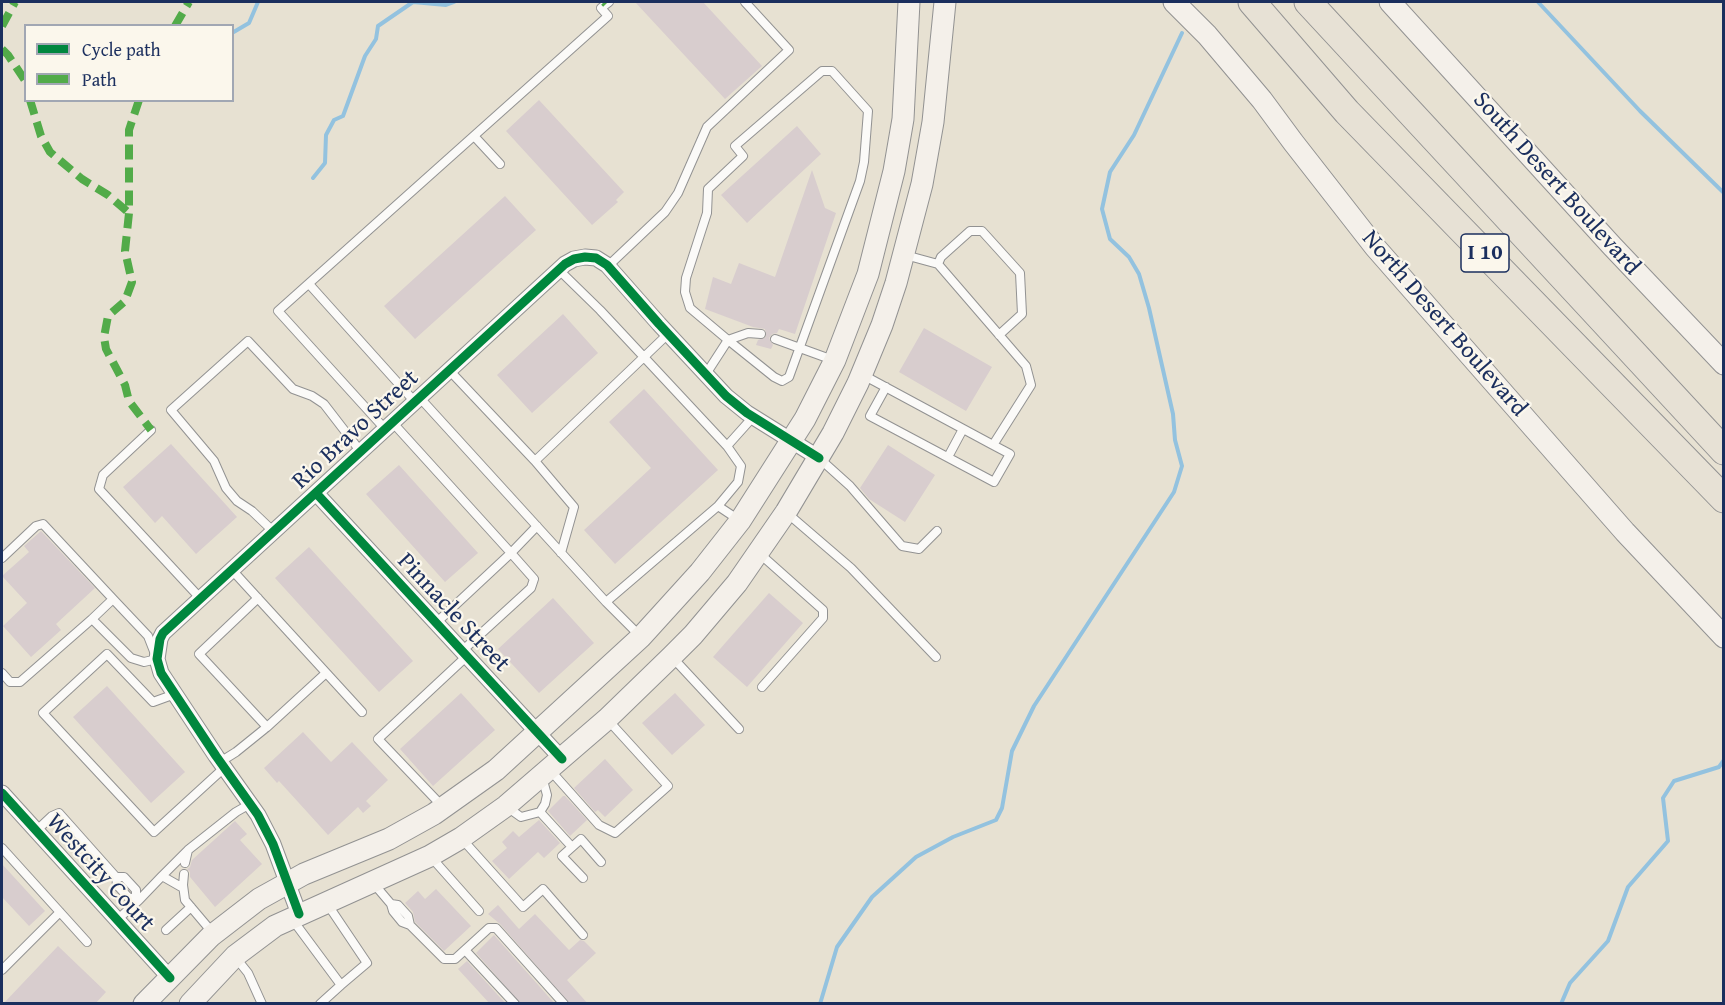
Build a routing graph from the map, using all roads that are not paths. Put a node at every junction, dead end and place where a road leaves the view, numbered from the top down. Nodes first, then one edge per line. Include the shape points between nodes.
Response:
1 (609, 2) edge
2 (745, 2) edge
3 (909, 2) edge
4 (945, 2) edge
5 (1174, 2) edge
6 (1252, 2) edge
7 (1308, 2) edge
8 (1390, 2) edge
9 (474, 136) junction
10 (500, 164) dead end
11 (882, 223) junction
12 (910, 230) junction
13 (903, 255) junction
14 (938, 264) junction
15 (608, 266) junction
16 (559, 270) junction
17 (309, 284) junction
18 (668, 334) junction
19 (761, 334) dead end
20 (999, 335) junction
21 (775, 339) dead end
22 (728, 340) junction
23 (799, 348) junction
24 (644, 358) junction
25 (835, 360) junction
26 (1724, 364) edge
27 (449, 370) junction
28 (862, 374) junction
29 (706, 375) junction
30 (886, 387) junction
31 (417, 400) junction
32 (753, 417) junction
33 (389, 426) junction
34 (963, 429) junction
35 (152, 430) dead end
36 (792, 442) junction
37 (993, 445) junction
38 (727, 446) junction
39 (1724, 451) edge
40 (361, 452) junction
41 (948, 457) junction
42 (819, 458) junction
43 (535, 461) junction
44 (316, 493) junction
45 (1724, 499) edge
46 (718, 506) junction
47 (786, 512) junction
48 (740, 521) junction
49 (537, 526) junction
50 (937, 531) dead end
51 (274, 532) junction
52 (511, 553) junction
53 (561, 553) junction
54 (759, 553) junction
55 (2, 558) edge
56 (232, 570) junction
57 (258, 598) junction
58 (114, 599) junction
59 (201, 599) junction
60 (606, 602) junction
61 (92, 619) junction
62 (436, 623) junction
63 (641, 637) junction
64 (1724, 637) edge
65 (464, 653) junction
66 (672, 656) junction
67 (936, 657) dead end
68 (157, 659) junction
69 (2, 673) edge
70 (326, 673) junction
71 (762, 687) dead end
72 (175, 694) junction
73 (362, 712) dead end
74 (606, 719) junction
75 (267, 727) junction
76 (739, 729) dead end
77 (537, 733) junction
78 (222, 765) junction
79 (550, 769) junction
80 (2, 793) edge
81 (250, 804) junction
82 (506, 806) junction
83 (444, 808) junction
84 (540, 812) junction
85 (36, 831) junction
86 (461, 838) junction
87 (2, 848) edge
88 (572, 848) junction
89 (188, 850) junction
90 (430, 856) junction
91 (601, 862) dead end
92 (185, 863) dead end
93 (184, 874) dead end
94 (162, 876) junction
95 (583, 878) dead end
96 (287, 883) junction
97 (373, 883) junction
98 (183, 888) junction
99 (137, 899) junction
100 (325, 902) junction
101 (191, 907) junction
102 (479, 911) dead end
103 (60, 912) junction
104 (295, 916) junction
105 (117, 920) junction
106 (165, 930) dead end
107 (214, 934) junction
108 (583, 935) dead end
109 (87, 942) dead end
110 (465, 950) junction
111 (235, 956) junction
112 (2, 967) edge
113 (170, 978) junction
114 (341, 985) junction
115 (144, 1004) edge
116 (189, 1004) edge
117 (262, 1004) edge
118 (320, 1004) edge
119 (515, 1004) edge
120 (564, 1004) edge

1 - 9 lane via 601,8 608,16
2 - 15 lane via 789,50 707,127 678,193 665,212
3 - 11 main road via 903,119
4 - 12 main road via 933,122
5 - 64 main road, North Desert Boulevard via 1262,99 1376,247 1625,532
6 - 45 highway, I 10 via 1347,112
7 - 39 highway, I 10
8 - 26 main road, South Desert Boulevard
9 - 10 lane
9 - 17 lane
11 - 12 main road
11 - 25 main road via 868,274
12 - 13 main road
13 - 14 lane
13 - 28 main road
14 - 20 lane
14 - 20 lane via 940,257 970,231 982,231 1020,273 1022,314
15 - 16 street, Rio Bravo Street via 585,256
15 - 18 street
16 - 24 lane
16 - 27 street, Rio Bravo Street
17 - 31 lane
17 - 33 lane via 278,311
18 - 24 lane
18 - 29 street
19 - 22 lane via 748,333
20 - 37 lane via 1026,366 1031,385
21 - 23 lane
22 - 23 lane via 782,381 789,377
22 - 23 lane via 690,308 685,292 707,213 708,189 743,156 735,146 822,71 831,70 868,111 864,162
22 - 29 lane
23 - 25 lane
24 - 38 lane
24 - 43 lane
25 - 36 main road
27 - 31 street, Rio Bravo Street
27 - 43 lane
28 - 30 lane
28 - 42 main road
29 - 32 street
30 - 34 lane
30 - 41 lane via 870,416
31 - 33 street, Rio Bravo Street
31 - 49 lane
32 - 36 street
32 - 38 lane
33 - 40 street, Rio Bravo Street
33 - 52 lane
34 - 37 lane
34 - 41 lane
35 - 59 lane via 103,475 99,489
36 - 42 street
36 - 48 main road
37 - 41 lane via 1010,454 994,482
38 - 46 lane via 741,466 738,482
40 - 44 street, Rio Bravo Street
40 - 51 lane via 324,404 293,389 248,341 171,410 214,461 225,488
42 - 47 main road
42 - 50 lane via 902,546 919,549
43 - 53 lane via 574,507
44 - 51 street, Rio Bravo Street
44 - 62 street, Pinnacle Street
46 - 48 lane
46 - 60 lane
47 - 54 main road
47 - 67 lane via 850,568
48 - 63 main road
49 - 52 lane
49 - 53 lane
51 - 56 street, Rio Bravo Street
52 - 62 lane
52 - 65 lane via 534,579 531,588
53 - 60 lane
54 - 66 main road
54 - 71 lane via 823,609 823,618
55 - 58 lane via 43,524
56 - 57 lane
56 - 59 street, Rio Bravo Street
57 - 70 lane
57 - 75 lane via 199,654
58 - 61 lane
58 - 68 lane via 148,636
59 - 68 street, Rio Bravo Street via 163,633
60 - 63 lane
61 - 68 lane via 131,658 144,662
61 - 69 lane via 20,682 10,682
62 - 65 street, Pinnacle Street
63 - 77 main road
65 - 77 street, Pinnacle Street
65 - 83 lane via 378,740
66 - 74 main road
66 - 76 lane
68 - 72 street
70 - 73 lane
70 - 75 lane
72 - 78 street
72 - 78 lane via 153,702 107,654 43,713 154,832
74 - 79 main road
74 - 79 lane via 668,786 615,833 599,825
75 - 78 lane
77 - 79 street, Pinnacle Street
77 - 83 main road via 496,770
78 - 81 street
79 - 82 main road
79 - 84 lane via 544,784 545,804
80 - 85 street, Westcity Court
81 - 89 lane
81 - 96 street via 273,844
82 - 84 lane via 521,817
82 - 86 main road
83 - 96 main road via 389,839
84 - 88 lane
85 - 99 lane via 59,813 116,877 124,877 136,890
85 - 105 street, Westcity Court
86 - 90 main road
86 - 108 lane via 523,907 543,890
87 - 103 lane
88 - 91 lane via 580,839
88 - 95 lane via 562,856
89 - 92 lane
89 - 94 lane
90 - 97 main road
90 - 102 lane
93 - 98 lane
94 - 98 lane
94 - 99 lane
96 - 104 street
96 - 107 main road
97 - 100 main road
97 - 110 lane via 402,922 410,925 444,959 455,959
98 - 101 lane
99 - 105 lane
100 - 104 main road
100 - 114 lane via 367,963
101 - 106 lane
101 - 107 lane
103 - 109 lane
103 - 112 lane
104 - 111 main road
104 - 114 lane
105 - 113 street, Westcity Court
107 - 113 main road
110 - 119 lane
110 - 120 lane via 489,928 496,928
111 - 116 main road
111 - 117 lane
113 - 115 main road
114 - 118 lane

